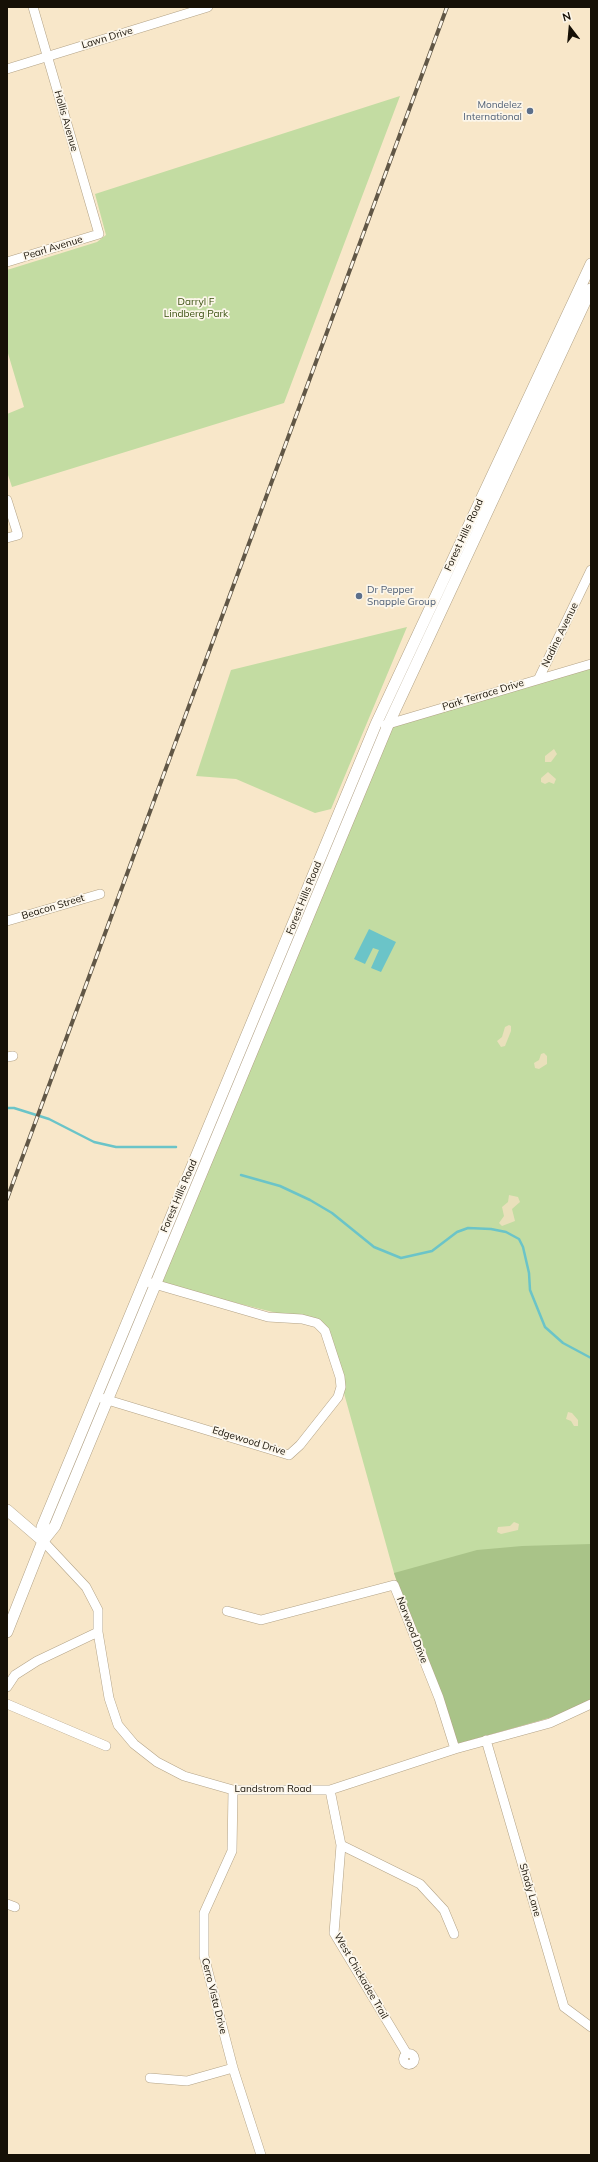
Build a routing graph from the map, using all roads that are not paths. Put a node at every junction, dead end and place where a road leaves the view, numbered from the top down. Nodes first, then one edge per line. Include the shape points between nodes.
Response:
1 (33, 7) edge
2 (208, 7) edge
3 (47, 57) junction
4 (7, 69) edge
5 (99, 234) joint
6 (7, 262) edge
7 (591, 264) edge
8 (591, 289) edge
9 (522, 423) junction
10 (7, 500) edge
11 (7, 538) edge
12 (591, 570) edge
13 (446, 585) junction
14 (591, 664) edge
15 (539, 678) junction
16 (376, 724) junction
17 (388, 725) junction
18 (312, 880) junction
19 (323, 883) junction
20 (100, 894) dead end
21 (7, 921) edge
22 (294, 937) junction
23 (144, 1281) junction
24 (155, 1283) junction
25 (101, 1398) junction
26 (7, 1510) edge
27 (43, 1541) junction
28 (27, 1583) junction
29 (227, 1610) dead end
30 (7, 1620) edge
31 (7, 1632) edge
32 (98, 1632) junction
33 (7, 1687) edge
34 (7, 1704) edge
35 (591, 1704) edge
36 (486, 1740) junction
37 (106, 1746) dead end
38 (455, 1749) junction
39 (233, 1790) junction
40 (330, 1790) junction
41 (341, 1845) junction
42 (454, 1934) dead end
43 (591, 2027) edge
44 (407, 2054) dead end
45 (233, 2068) junction
46 (150, 2078) dead end
47 (262, 2155) edge

1 - 3 street, Hollis Avenue
2 - 3 street, Lawn Drive
3 - 4 street, Lawn Drive
3 - 5 street, Hollis Avenue
5 - 6 street, Pearl Avenue
7 - 9 street, Forest Hills Road
8 - 9 street, Forest Hills Road
9 - 13 street, Forest Hills Road
10 - 11 street via 18,535
12 - 15 street, Nadine Avenue
13 - 16 street, Forest Hills Road
13 - 17 street, Forest Hills Road
14 - 15 street, Park Terrace Drive
15 - 17 street, Park Terrace Drive
16 - 17 street, Park Terrace Drive
16 - 18 street, Forest Hills Road
17 - 19 street, Forest Hills Road
18 - 19 street
18 - 22 street, Forest Hills Road
19 - 22 street, Forest Hills Road
20 - 21 street, Beacon Street
22 - 23 street, Forest Hills Road
22 - 24 street, Forest Hills Road
23 - 24 street, Edgewood Drive
23 - 25 street, Forest Hills Road
24 - 25 street, Forest Hills Road
24 - 25 street, Edgewood Drive via 268,1317 302,1319 317,1323 325,1331 340,1376 341,1387 338,1397 300,1445 289,1454
25 - 27 street, Forest Hills Road via 55,1526
26 - 27 street, Landstrom Road
27 - 28 street, Forest Hills Road
27 - 32 street, Landstrom Road via 86,1586 98,1610
28 - 30 street, Forest Hills Road
28 - 31 street, Forest Hills Road
29 - 38 street, Norwood Drive via 261,1620 394,1585 439,1698
32 - 33 street via 37,1661 15,1675
32 - 39 street, Landstrom Road via 109,1698 118,1725 134,1744 157,1762 184,1776
34 - 37 street
35 - 36 street, Landstrom Road via 550,1723
36 - 38 street, Landstrom Road
36 - 43 street, Shady Lane via 564,2007
38 - 40 street, Landstrom Road
39 - 40 street, Landstrom Road
39 - 45 street, Cerro Vista Drive via 232,1851 204,1913 204,1956
40 - 41 street, West Chickadee Trail
41 - 42 street via 420,1884 444,1910
41 - 44 street, West Chickadee Trail via 334,1933
45 - 46 street via 187,2081
45 - 47 street, Cerro Vista Drive

